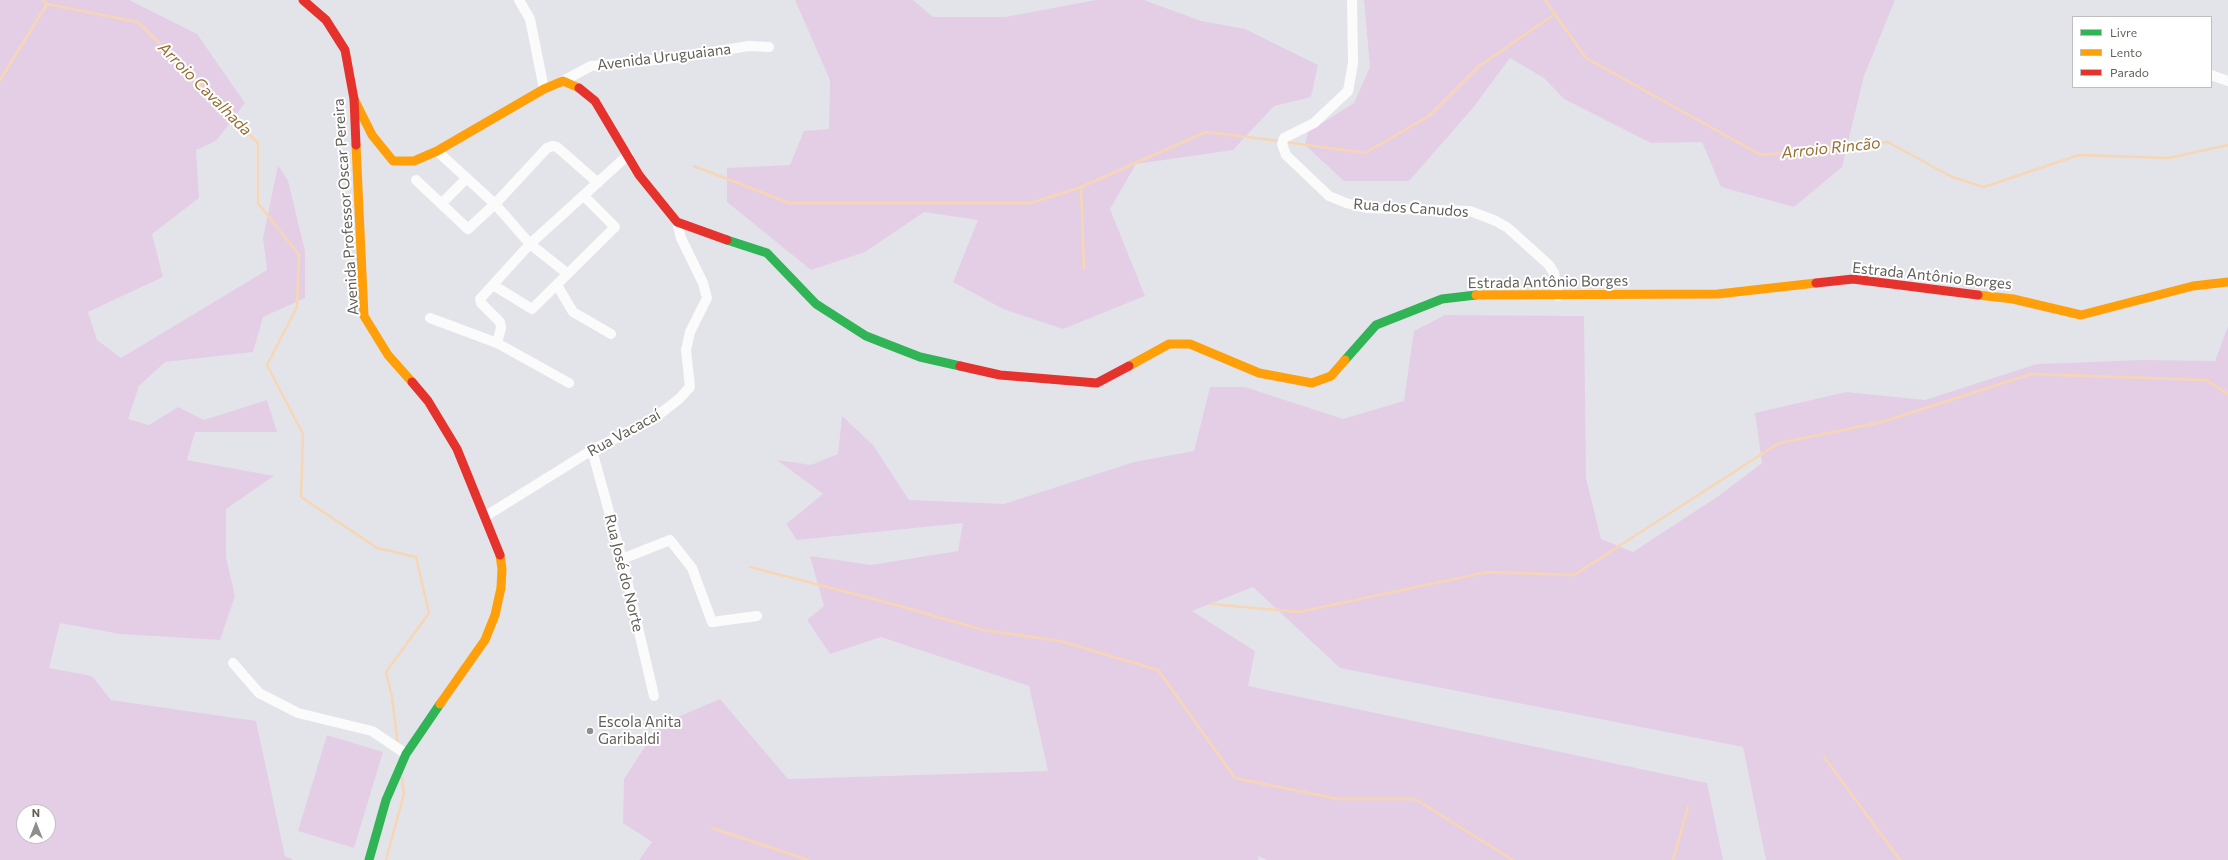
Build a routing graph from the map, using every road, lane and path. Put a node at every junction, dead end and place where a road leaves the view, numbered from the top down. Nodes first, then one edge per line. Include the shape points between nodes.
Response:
1 (303, 0) edge
2 (519, 0) edge
3 (1352, 0) edge
4 (769, 47) dead end
5 (2212, 75) edge
6 (563, 81) junction
7 (2228, 81) edge
8 (544, 89) junction
9 (354, 99) junction
10 (437, 151) junction
11 (628, 155) junction
12 (467, 178) junction
13 (416, 180) dead end
14 (598, 183) junction
15 (584, 196) junction
16 (441, 204) junction
17 (495, 204) junction
18 (677, 222) junction
19 (530, 244) junction
20 (568, 274) junction
21 (2228, 282) edge
22 (493, 285) junction
23 (557, 285) junction
24 (1558, 296) junction
25 (430, 318) dead end
26 (612, 334) dead end
27 (497, 343) junction
28 (569, 383) dead end
29 (592, 450) junction
30 (486, 516) junction
31 (622, 559) junction
32 (757, 616) dead end
33 (233, 663) dead end
34 (654, 696) dead end
35 (404, 757) junction
36 (369, 860) edge

1 - 9 street, Avenida Professor Oscar Pereira via 326,20 345,50
2 - 8 street via 530,19
3 - 24 street, Rua dos Canudos via 1353,63 1348,91 1314,123 1284,138 1282,144 1286,155 1329,196 1346,203 1366,208 1470,211 1496,221 1508,228 1549,265 1554,273
4 - 6 street, Avenida Uruguaiana via 749,46 666,59 591,66
5 - 7 street
6 - 8 street
6 - 11 street, Estrada Antônio Borges via 577,87 595,101
8 - 10 street
9 - 10 street via 372,135 393,160 414,160
9 - 30 street, Avenida Professor Oscar Pereira via 364,316 388,355 428,401 458,449
10 - 12 street
11 - 14 street
11 - 18 street, Estrada Antônio Borges via 662,207
12 - 16 street
12 - 17 street
13 - 16 street
14 - 15 street
14 - 17 street via 553,146 547,148
15 - 19 street
15 - 20 street via 615,227
16 - 17 street via 468,229
17 - 19 street
18 - 24 street, Estrada Antônio Borges via 767,253 816,304 866,336 920,357 1000,375 1097,383 1169,344 1190,344 1259,373 1312,383 1331,376 1376,325 1442,299 1483,294
18 - 29 street, Rua Vacacaí via 681,238 704,283 707,298 690,332 686,350 690,387 652,420
19 - 20 street
19 - 22 street
20 - 23 street
21 - 24 street, Estrada Antônio Borges via 2193,286 2081,315 2013,299 1853,279 1718,294
22 - 23 street via 532,309
22 - 27 street via 480,301 500,322 502,328
23 - 26 street via 573,312
25 - 27 street
27 - 28 street
29 - 30 street, Rua Vacacaí
29 - 31 street, Rua José do Norte
30 - 35 street, Avenida Professor Oscar Pereira via 499,550 502,569 495,615 485,640
31 - 32 street via 670,540 692,568 712,622
31 - 34 street, Rua José do Norte
33 - 35 street via 259,693 298,713 372,731
35 - 36 street, Avenida Professor Oscar Pereira via 386,800

